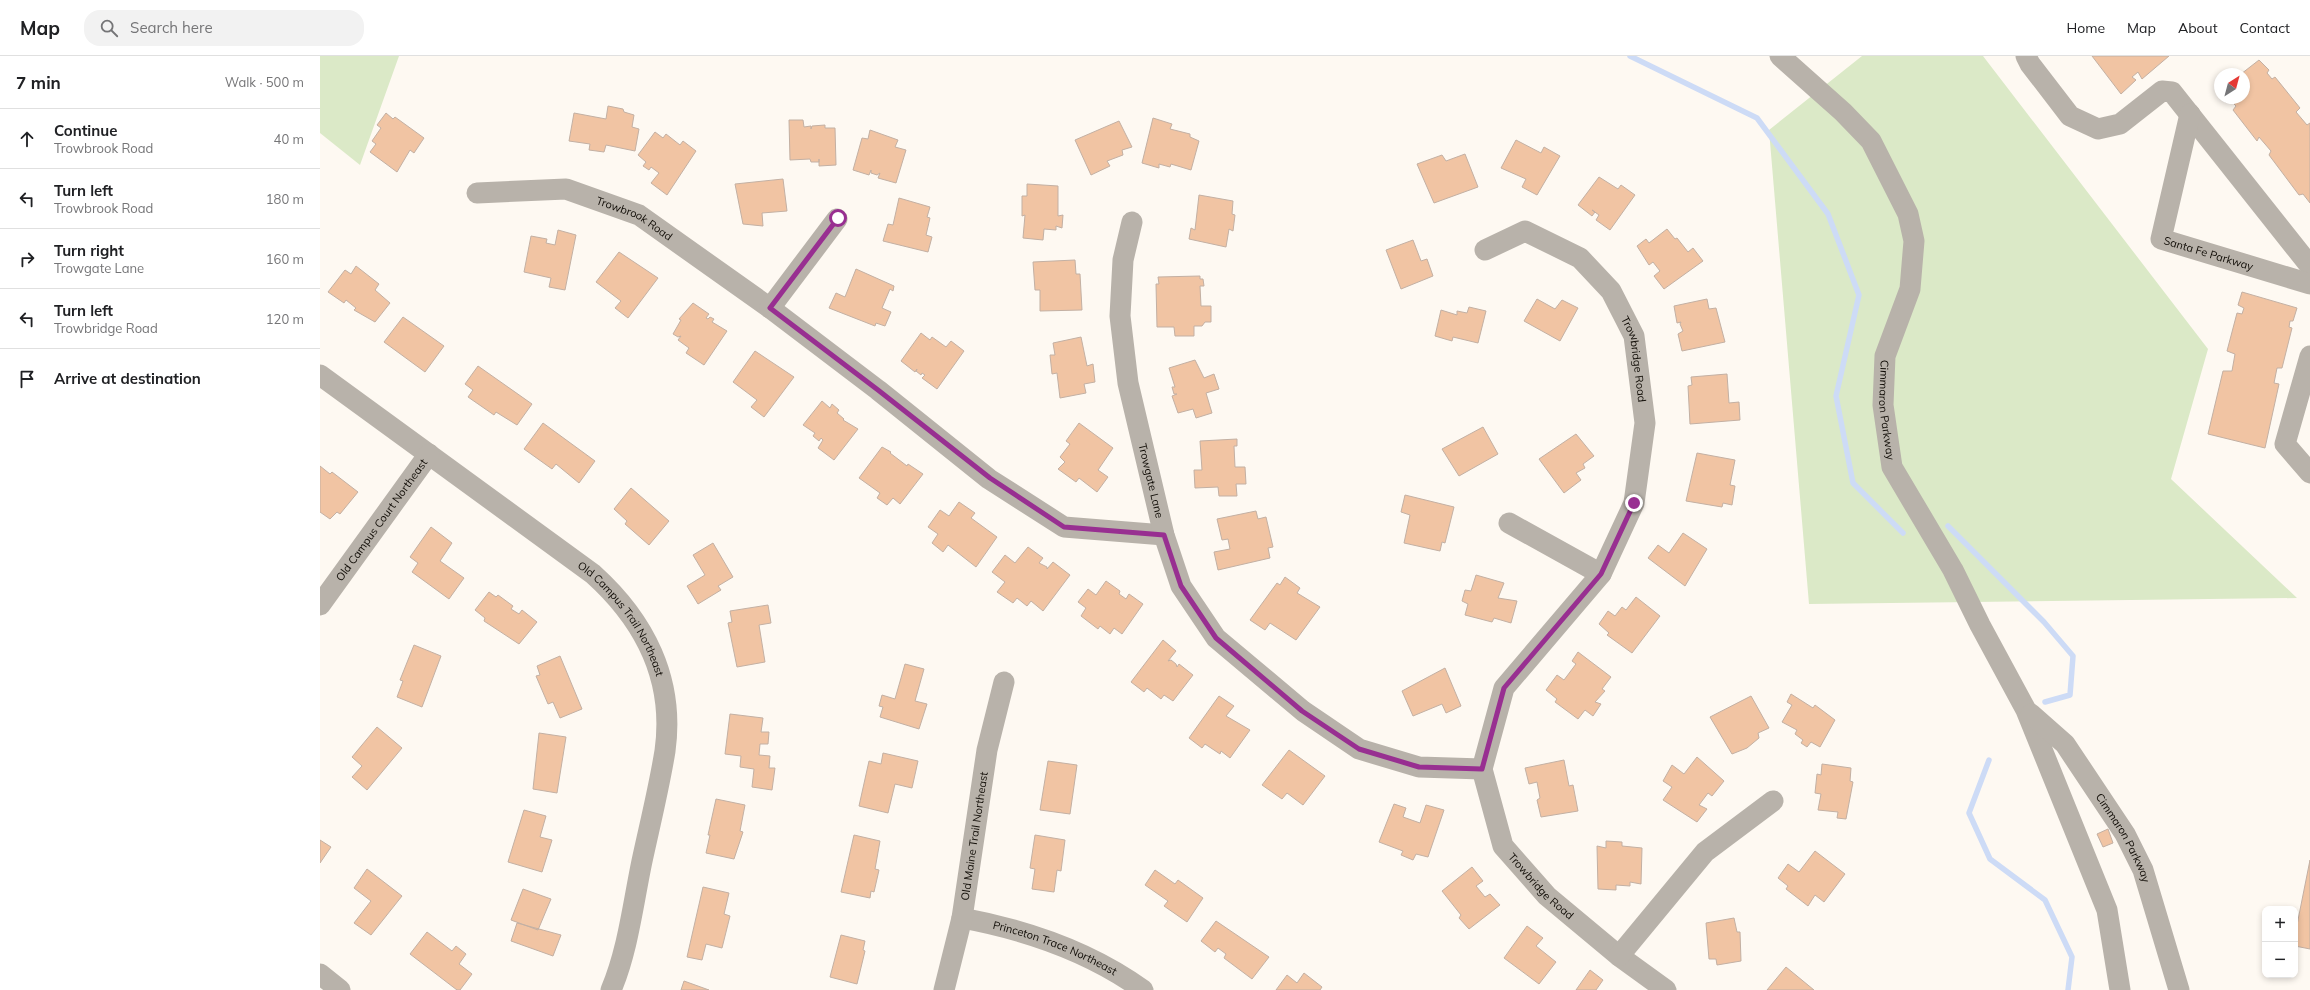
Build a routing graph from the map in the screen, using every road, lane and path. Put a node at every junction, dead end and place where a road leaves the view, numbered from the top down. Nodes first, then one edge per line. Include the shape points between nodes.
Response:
1 (1780, 56) edge
2 (2026, 56) edge
3 (2190, 114) junction
4 (477, 193) dead end
5 (838, 218) dead end
6 (1132, 222) dead end
7 (1485, 250) dead end
8 (2310, 266) edge
9 (2310, 284) edge
10 (770, 308) junction
11 (2310, 356) edge
12 (320, 375) edge
13 (429, 454) junction
14 (2310, 473) edge
15 (1509, 522) dead end
16 (1164, 535) junction
17 (1601, 574) junction
18 (320, 605) edge
19 (1004, 682) dead end
20 (2026, 710) junction
21 (1482, 769) junction
22 (1773, 801) dead end
23 (962, 918) junction
24 (1619, 956) junction
25 (320, 974) edge
26 (340, 990) edge
27 (611, 990) edge
28 (944, 990) edge
29 (1143, 990) edge
30 (1666, 990) edge
31 (2120, 990) edge
32 (2179, 990) edge

1 - 20 street, Cimmaron Parkway via 1843,112 1871,141 1908,214 1914,241 1910,289 1885,356 1883,405 1892,467 1953,570
2 - 3 street via 2070,116 2098,128 2120,124 2162,91 2172,92
3 - 8 street
3 - 9 street, Santa Fe Parkway via 2161,239
4 - 10 street, Trowbrook Road via 566,189 639,216
5 - 10 street
6 - 16 street, Trowgate Lane via 1122,260 1120,316 1128,383
7 - 17 street, Trowbridge Road via 1525,231 1580,258 1611,291 1634,336 1645,423 1640,460 1634,503
10 - 16 street, Trowbrook Road via 990,478 1064,527
11 - 14 street via 2285,444
12 - 13 street, Old Campus Trail Northeast
13 - 18 street, Old Campus Court Northeast
13 - 27 street, Old Campus Trail Northeast via 593,574 615,594 634,617 659,671 665,701 665,750 624,951
15 - 17 street
16 - 21 street, Trowgate Lane via 1181,586 1216,638 1302,711 1359,749 1419,767
17 - 21 street, Trowbridge Road via 1504,688
19 - 23 street, Old Maine Trail Northeast via 987,750
20 - 31 street, Cimmaron Parkway via 2107,910
20 - 32 street, Cimmaron Parkway via 2065,744 2125,834 2143,870
21 - 24 street, Trowbridge Road via 1503,846 1547,896
22 - 24 street via 1705,852
23 - 28 street, Old Maine Trail Northeast
23 - 29 street, Princeton Trace Northeast via 1035,935 1104,966
24 - 30 street, Trowbridge Road
25 - 26 street

